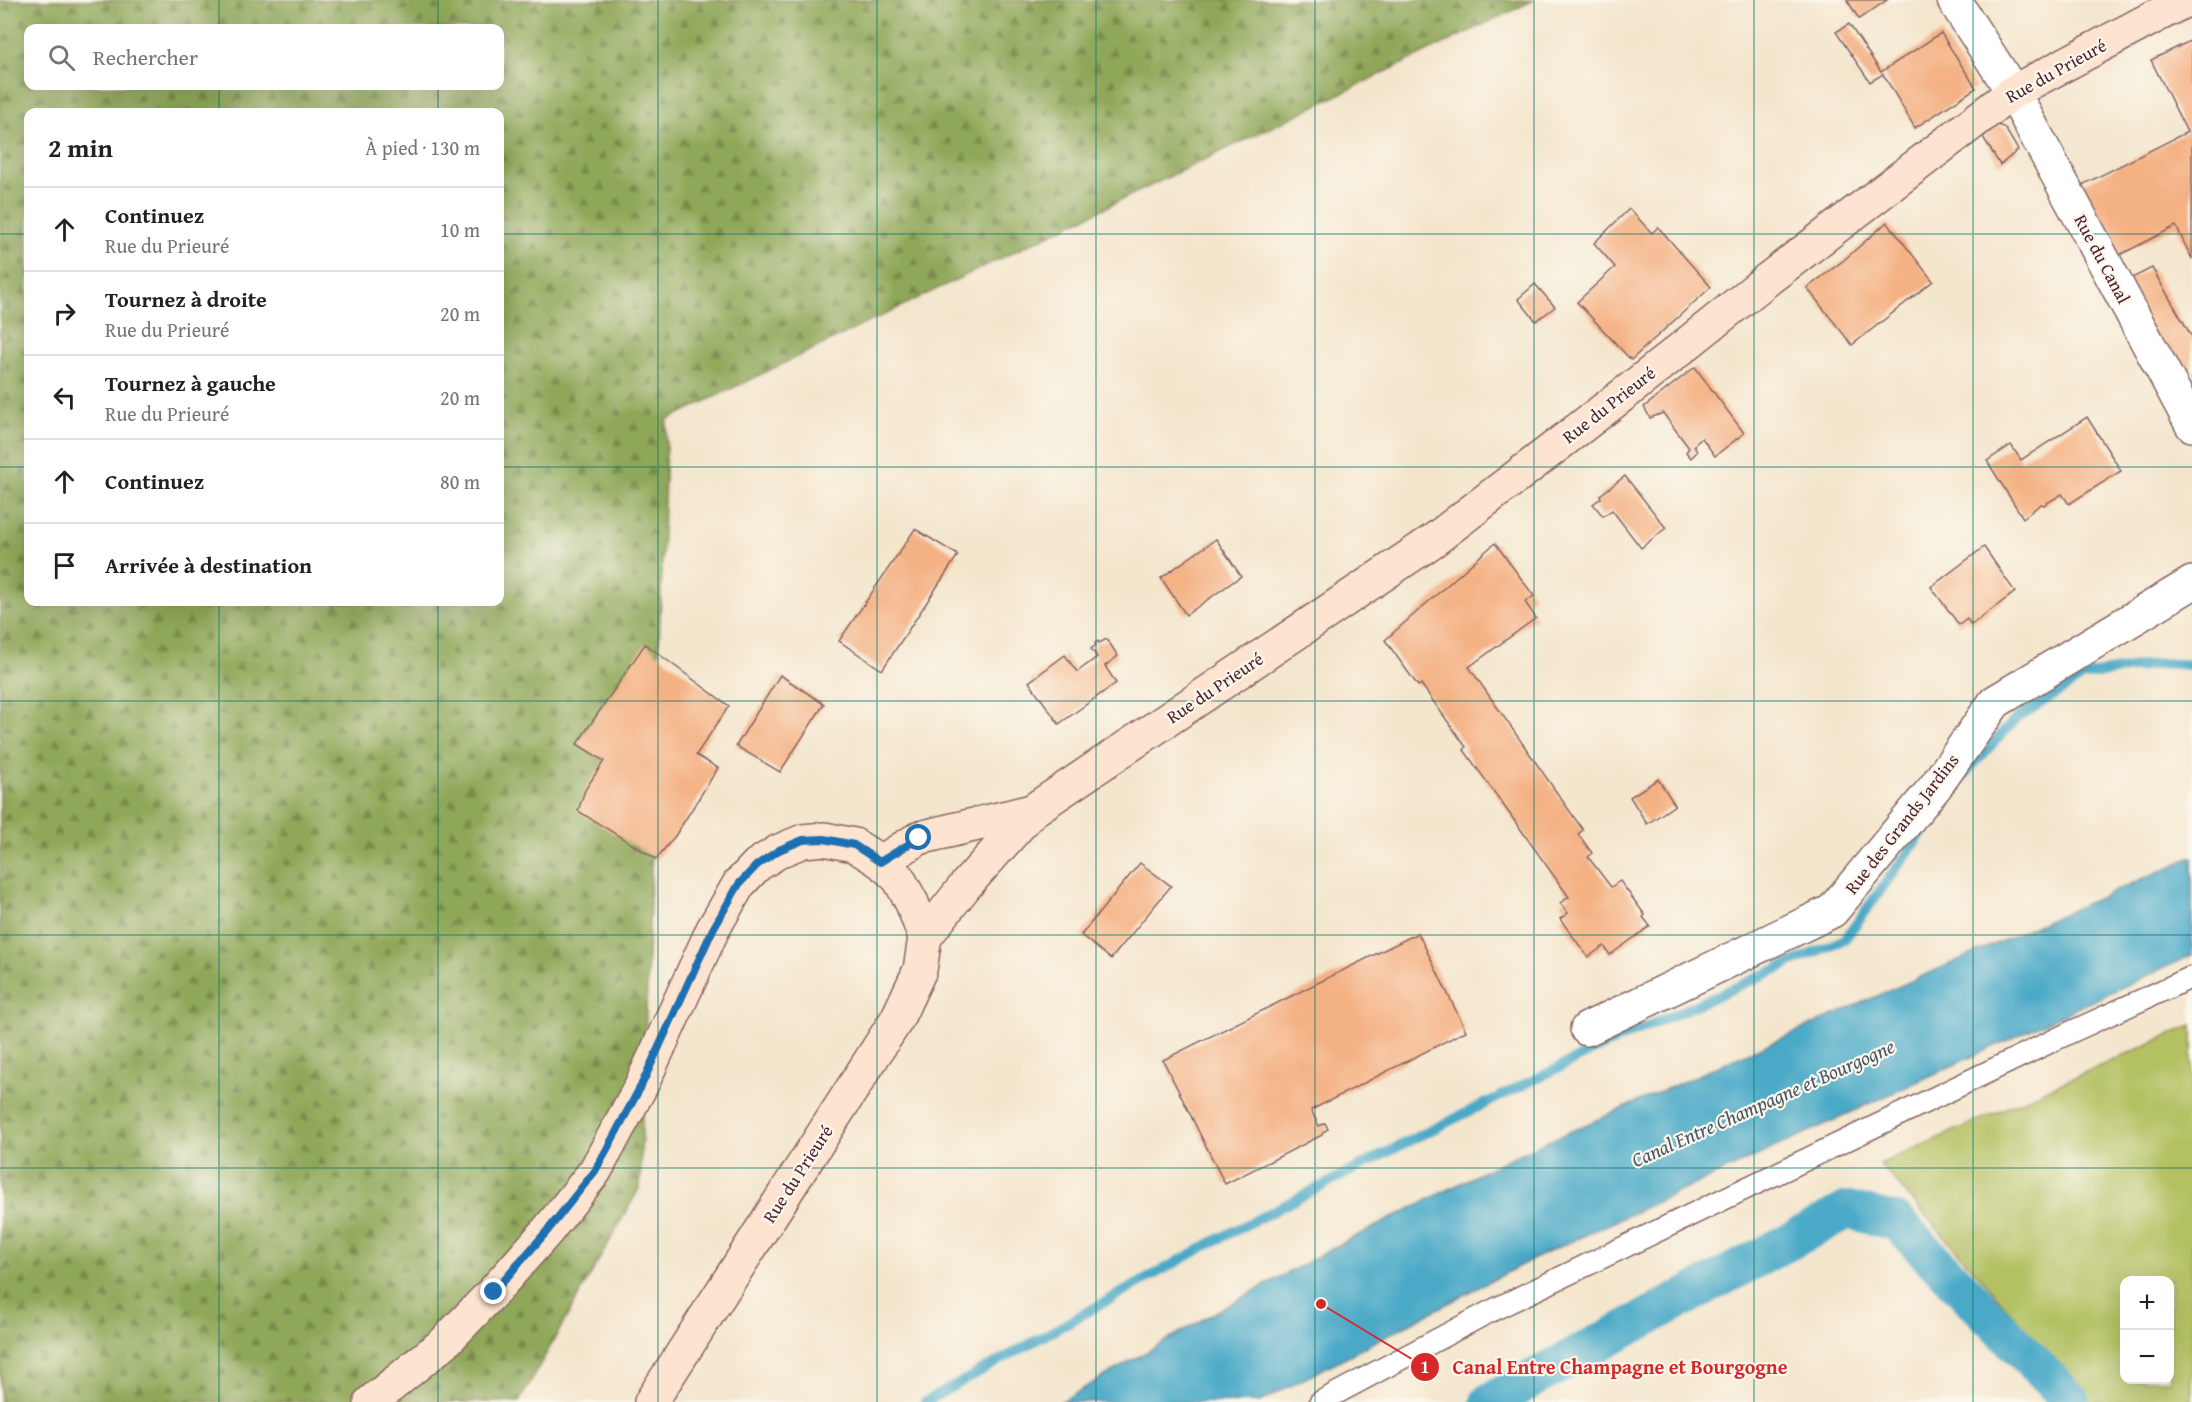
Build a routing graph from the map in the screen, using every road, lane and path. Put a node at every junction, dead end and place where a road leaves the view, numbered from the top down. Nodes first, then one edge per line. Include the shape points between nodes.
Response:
1 (1954, 0) edge
2 (2186, 0) edge
3 (2013, 92) junction
4 (2192, 425) edge
5 (2192, 583) edge
6 (1032, 812) junction
7 (880, 862) junction
8 (925, 937) junction
9 (2192, 977) edge
10 (1587, 1029) dead end
11 (371, 1402) edge
12 (651, 1402) edge
13 (1320, 1402) edge

1 - 3 street, Rue du Canal
2 - 3 street, Rue du Prieuré
3 - 4 street, Rue du Canal
3 - 6 street, Rue du Prieuré via 1434,540
5 - 10 street, Rue des Grands Jardins via 1995,702 1935,787 1832,911
6 - 7 street, Rue du Prieuré via 919,838
6 - 8 street, Rue du Prieuré
7 - 8 street, Rue du Prieuré via 899,879
7 - 11 street, Rue du Prieuré via 854,845 824,839 803,840 757,865 739,884 713,929 641,1086 595,1171 486,1300 445,1342
8 - 12 street, Rue du Prieuré via 920,970 897,1019
9 - 13 lane via 1487,1313

